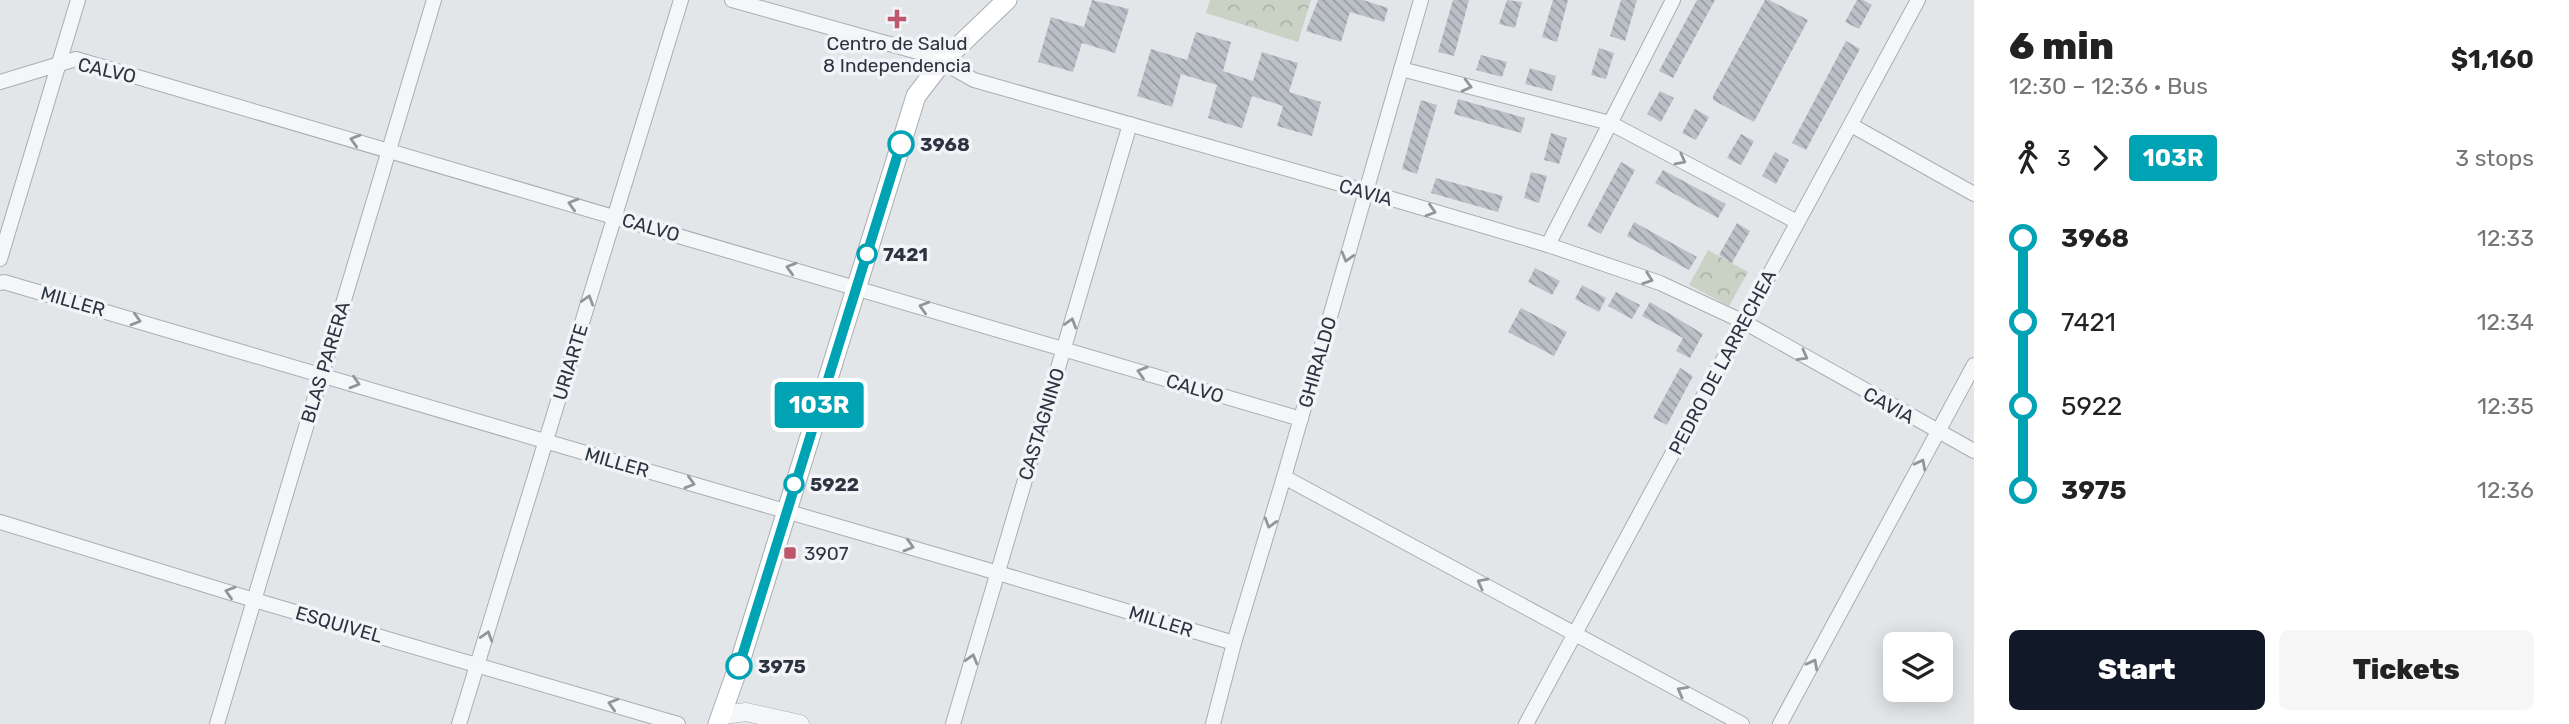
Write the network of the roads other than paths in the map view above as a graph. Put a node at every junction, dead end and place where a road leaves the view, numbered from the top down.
1 (78, 0) edge
2 (434, 0) edge
3 (681, 0) edge
4 (732, 0) edge
5 (790, 0) edge
6 (1007, 0) edge
7 (1421, 0) edge
8 (1673, 0) edge
9 (1918, 0) edge
10 (785, 15) junction
11 (942, 62) junction
12 (59, 64) junction
13 (1401, 69) junction
14 (0, 82) edge
15 (1610, 123) junction
16 (1130, 124) junction
17 (1851, 125) junction
18 (390, 150) junction
19 (1365, 191) junction
20 (1974, 194) edge
21 (613, 216) junction
22 (1797, 222) junction
23 (1548, 246) junction
24 (0, 259) edge
25 (0, 283) edge
26 (857, 288) junction
27 (1744, 322) junction
28 (1064, 348) junction
29 (1974, 365) edge
30 (322, 373) junction
31 (1301, 419) junction
32 (1938, 432) junction
33 (546, 441) junction
34 (1974, 452) edge
35 (1284, 477) junction
36 (786, 511) junction
37 (0, 522) edge
38 (998, 571) junction
39 (254, 600) junction
40 (1576, 633) junction
41 (1234, 643) junction
42 (478, 665) junction
43 (715, 721) edge
44 (217, 724) edge
45 (459, 724) edge
46 (678, 724) edge
47 (800, 724) edge
48 (953, 724) edge
49 (1213, 724) edge
50 (1526, 724) edge
51 (1742, 724) edge
52 (1780, 724) edge

1 - 12 street
2 - 18 street, BLAS PARERA
3 - 21 street, URIARTE
4 - 10 street, CAVIA
5 - 10 street
6 - 11 main road
7 - 13 street, GHIRALDO
8 - 15 street
9 - 17 street, PEDRO DE LARRECHEA
10 - 11 street, CAVIA
11 - 16 street, CAVIA
11 - 26 main road
12 - 14 street, CALVO
18 -> 12 street, CALVO
12 - 24 street
13 -> 15 street
13 - 19 street, GHIRALDO
15 -> 22 street
15 - 23 street
16 - 19 street, CAVIA
28 -> 16 street, CASTAGNINO
17 - 20 street
17 - 22 street, PEDRO DE LARRECHEA
21 -> 18 street, CALVO
18 - 30 street, BLAS PARERA
19 -> 23 street, CAVIA
19 -> 31 street, GHIRALDO
26 -> 21 street, CALVO
33 -> 21 street, URIARTE
22 - 27 street, PEDRO DE LARRECHEA
23 -> 27 street, CAVIA
25 -> 30 street, MILLER
28 -> 26 street, CALVO
26 - 36 main road
27 -> 32 street, CAVIA
27 - 40 street, PEDRO DE LARRECHEA
31 -> 28 street, CALVO
28 - 38 street, CASTAGNINO
29 - 32 street
30 -> 33 street, MILLER
30 - 39 street, BLAS PARERA
31 - 35 street, GHIRALDO
32 - 34 street, CAVIA
52 -> 32 street
33 -> 36 street, MILLER
42 -> 33 street, URIARTE
40 -> 35 street
35 -> 41 street, GHIRALDO
36 -> 38 street, MILLER
36 - 43 main road
39 -> 37 street, ESQUIVEL
38 - 41 street, MILLER
48 -> 38 street, CASTAGNINO
39 - 42 street, ESQUIVEL
39 - 44 street, BLAS PARERA
40 - 50 street, PEDRO DE LARRECHEA
51 -> 40 street
41 - 49 street, GHIRALDO
42 - 45 street, URIARTE
46 -> 42 street, ESQUIVEL
43 - 47 street

